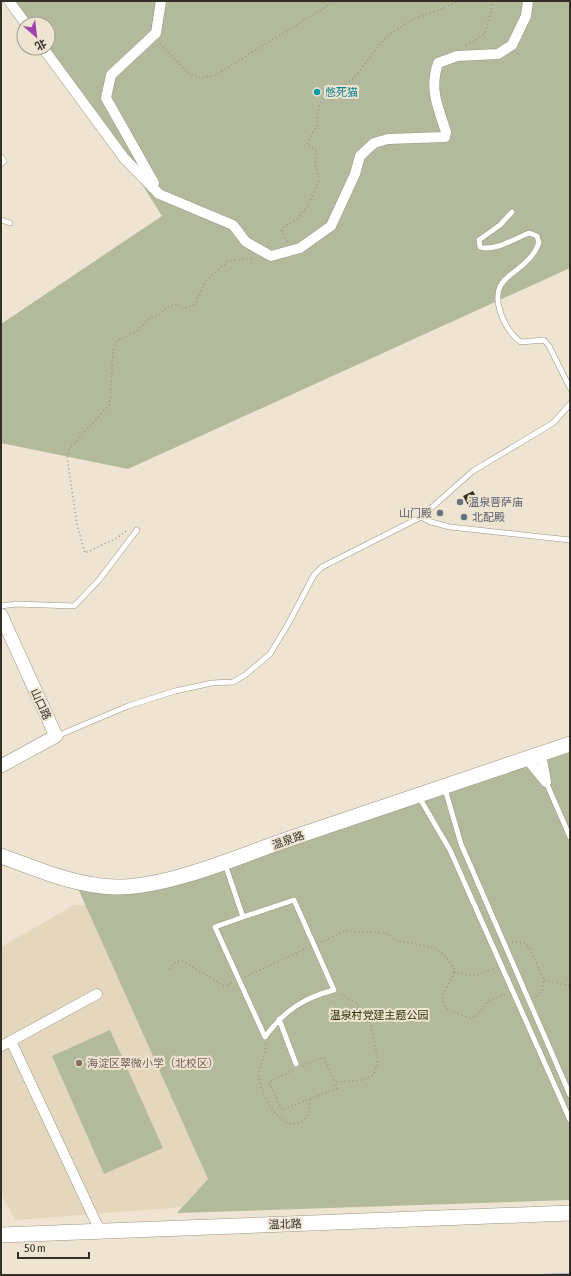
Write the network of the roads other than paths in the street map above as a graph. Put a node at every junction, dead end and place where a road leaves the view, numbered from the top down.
1 (9, 1) edge
2 (161, 1) edge
3 (528, 1) edge
4 (20, 16) edge
5 (49, 56) edge
6 (1, 157) edge
7 (1, 164) edge
8 (159, 194) junction
9 (512, 212) dead end
10 (1, 220) edge
11 (10, 223) dead end
12 (570, 388) edge
13 (570, 404) edge
14 (420, 517) junction
15 (137, 530) road end
16 (570, 540) edge
17 (1, 606) edge
18 (1, 615) edge
19 (56, 736) junction
20 (570, 744) edge
21 (541, 754) junction
22 (527, 759) junction
23 (1, 766) edge
24 (546, 782) junction
25 (444, 787) junction
26 (419, 796) junction
27 (570, 837) edge
28 (1, 856) edge
29 (224, 861) junction
30 (243, 917) junction
31 (504, 941) junction
32 (493, 945) junction
33 (97, 994) dead end
34 (530, 1003) junction
35 (520, 1007) junction
36 (279, 1019) junction
37 (10, 1041) junction
38 (1, 1046) edge
39 (296, 1064) dead end
40 (570, 1095) edge
41 (569, 1114) edge
42 (570, 1120) edge
43 (570, 1213) edge
44 (100, 1231) junction
45 (1, 1235) edge

1 - 4 street
2 - 8 street
3 - 8 street
5 - 8 street
6 - 7 lane
9 - 12 lane
10 - 11 lane
13 - 14 lane
14 - 16 lane
14 - 19 lane
15 - 17 lane
18 - 19 street, 山口路
19 - 23 street
20 - 21 main road, 温泉路
21 - 22 main road, 温泉路
21 - 24 street
22 - 24 street
22 - 25 main road, 温泉路
24 - 27 lane
25 - 26 main road, 温泉路
25 - 31 lane
26 - 29 main road, 温泉路
26 - 32 lane
28 - 29 main road, 温泉路
29 - 30 lane
30 - 36 lane
30 - 36 lane
31 - 32 lane
31 - 34 lane
32 - 35 lane
33 - 37 street
34 - 35 lane
34 - 40 lane
35 - 41 lane
36 - 39 lane
37 - 38 street
37 - 44 street
41 - 42 lane
43 - 44 main road, 温北路
44 - 45 main road, 温北路

